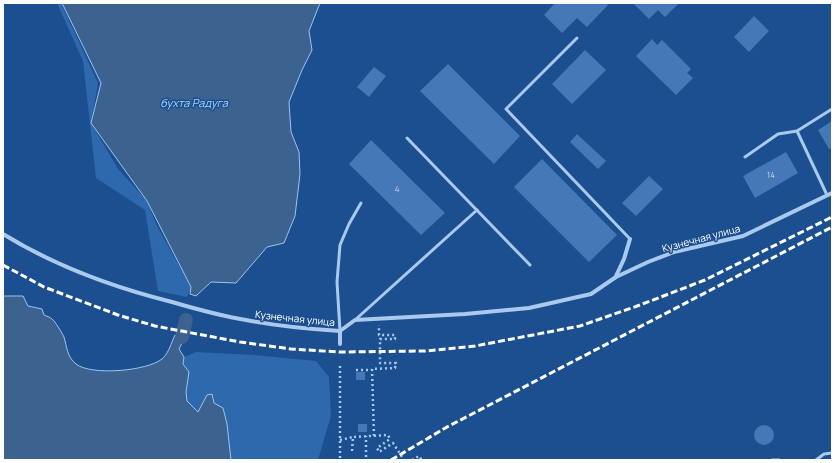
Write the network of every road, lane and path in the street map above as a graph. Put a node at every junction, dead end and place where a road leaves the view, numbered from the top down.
1 (577, 38) dead end
2 (832, 109) edge
3 (797, 131) junction
4 (407, 138) dead end
5 (745, 157) dead end
6 (832, 193) edge
7 (827, 195) junction
8 (361, 203) dead end
9 (477, 210) junction
10 (3, 234) edge
11 (630, 238) joint
12 (530, 265) dead end
13 (616, 277) junction
14 (379, 318) junction
15 (355, 320) junction
16 (340, 331) junction
17 (340, 344) dead end
18 (340, 366) dead end
19 (356, 370) dead end
20 (372, 370) junction
21 (366, 436) junction
22 (374, 436) junction
23 (352, 437) junction
24 (340, 440) junction
25 (352, 451) dead end
26 (832, 453) edge
27 (366, 457) dead end
28 (340, 460) edge
29 (404, 460) edge
30 (412, 460) edge
31 (420, 460) edge
32 (772, 460) edge
33 (779, 460) edge
34 (816, 460) edge

1 - 11 lane
2 - 3 lane
3 - 5 lane
3 - 7 lane
4 - 9 lane
6 - 7 street, Кузнечная улица
7 - 13 street, Кузнечная улица
8 - 16 lane
9 - 12 lane
9 - 15 lane
10 - 16 street, Кузнечная улица
11 - 13 street
13 - 14 street, Кузнечная улица
14 - 15 street, Кузнечная улица
14 - 20 path
15 - 16 street, Кузнечная улица
16 - 17 street
18 - 24 path
19 - 20 path
20 - 22 path
21 - 22 path
21 - 23 path
21 - 27 path
22 - 29 path
23 - 24 path
23 - 25 path
24 - 28 path
26 - 34 lane
30 - 31 path
32 - 33 lane

